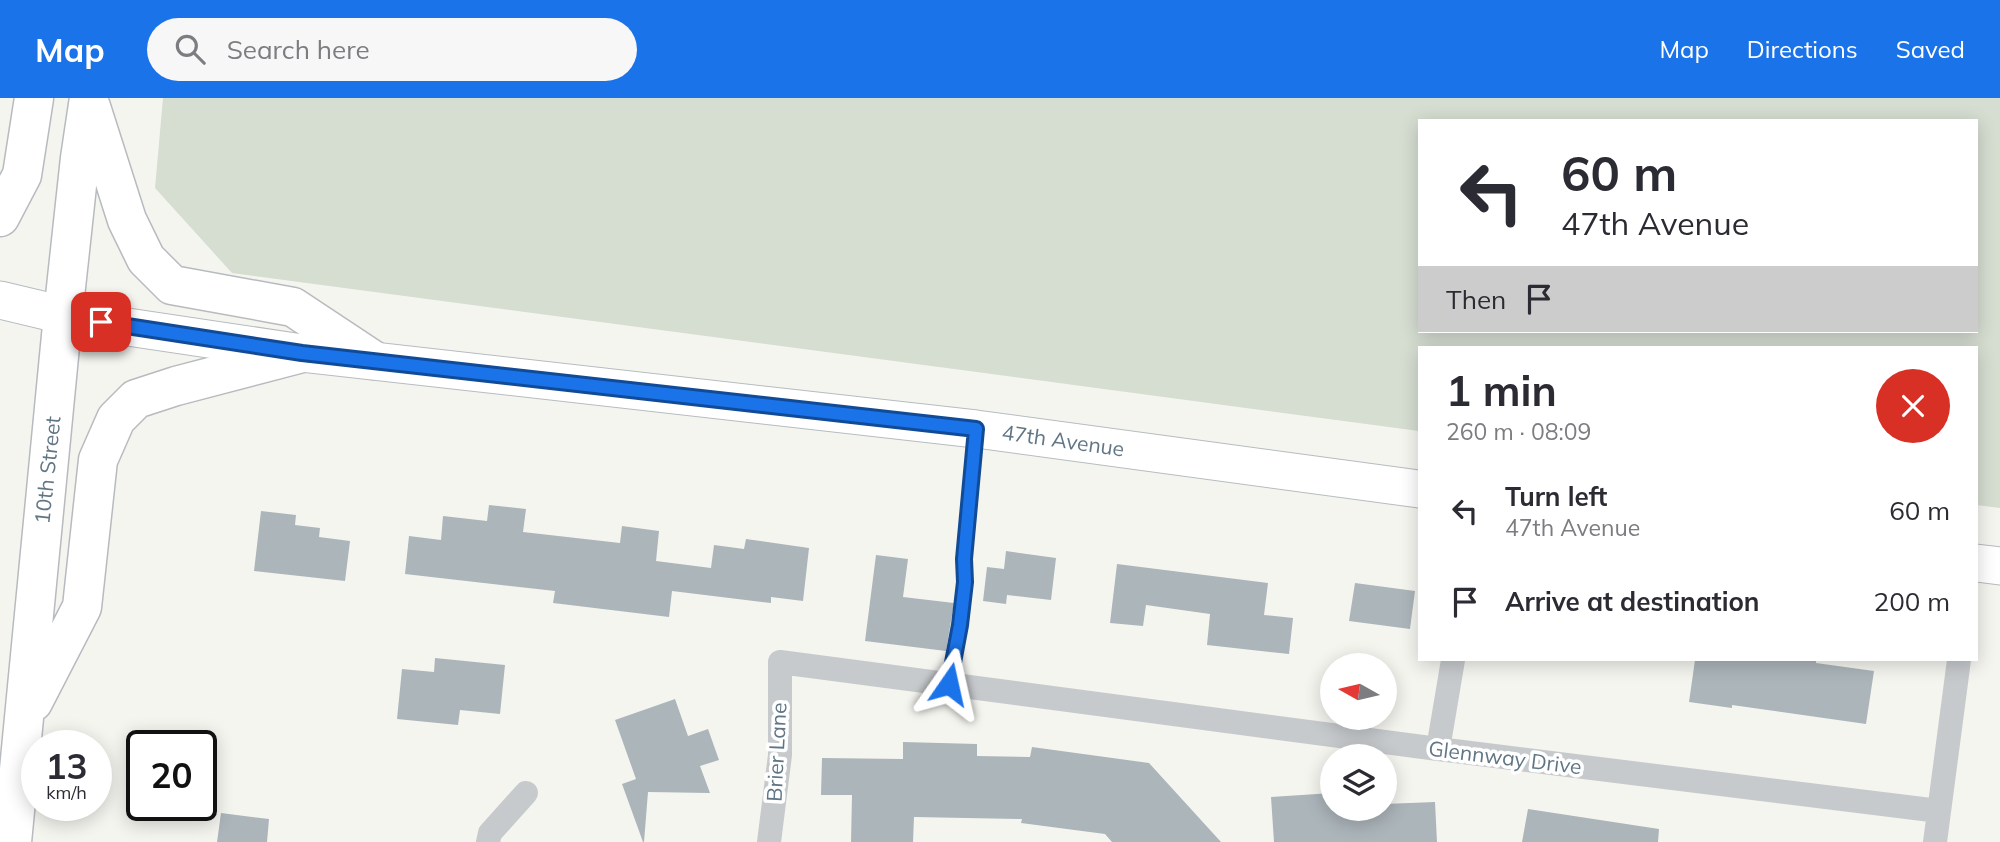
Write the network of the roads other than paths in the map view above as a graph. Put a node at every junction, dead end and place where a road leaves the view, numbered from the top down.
1 (34, 98) edge
2 (89, 99) edge
3 (0, 217) edge
4 (0, 300) edge
5 (63, 315) junction
6 (302, 353) junction
7 (373, 360) junction
8 (976, 429) junction
9 (1418, 489) edge
10 (1978, 563) edge
11 (2000, 566) edge
12 (1453, 661) edge
13 (1959, 661) edge
14 (780, 662) joint
15 (949, 684) junction
16 (24, 719) junction
17 (1438, 750) junction
18 (526, 793) dead end
19 (1939, 811) junction
20 (8, 830) edge
21 (488, 842) edge
22 (769, 842) edge
23 (1935, 842) edge

1 - 3 main road
2 - 5 main road, 10th Street
2 - 7 main road
4 - 5 main road, 47th Avenue
5 - 6 main road, 47th Avenue
5 - 16 main road, 10th Street
6 - 7 main road, 47th Avenue
6 - 16 main road
7 - 8 main road, 47th Avenue
8 - 9 main road, 47th Avenue
8 - 15 lane
10 - 11 main road
12 - 17 street
13 - 19 street
14 - 15 street, Glennway Drive
14 - 22 street, Brier Lane
15 - 17 street, Glennway Drive
16 - 20 main road, 10th Street
17 - 19 street, Glennway Drive
18 - 21 street
19 - 23 street

